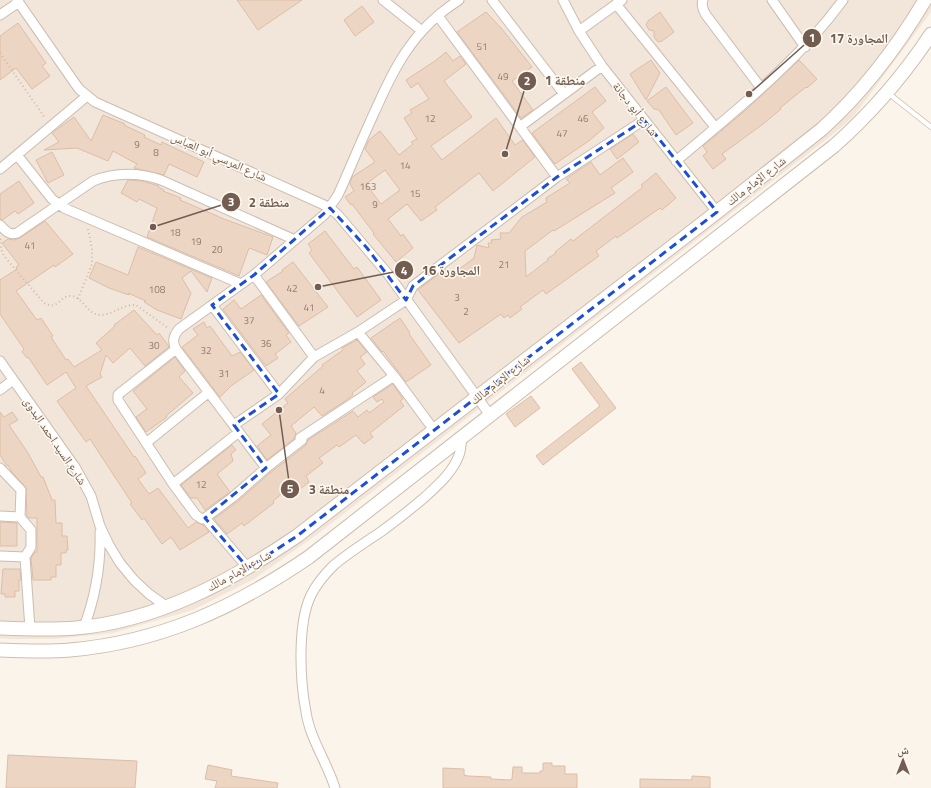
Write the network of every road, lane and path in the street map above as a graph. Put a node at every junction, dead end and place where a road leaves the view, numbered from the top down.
1 (383, 0) edge
2 (459, 0) edge
3 (492, 0) edge
4 (563, 0) edge
5 (704, 0) edge
6 (772, 0) edge
7 (843, 0) edge
8 (925, 0) edge
9 (18, 1) edge
10 (619, 2) edge
11 (0, 15) edge
12 (438, 16) junction
13 (422, 31) junction
14 (579, 31) junction
15 (931, 34) edge
16 (804, 47) junction
17 (0, 53) edge
18 (602, 66) junction
19 (761, 88) junction
20 (887, 92) junction
21 (564, 94) junction
22 (87, 96) junction
23 (644, 120) junction
24 (521, 126) junction
25 (50, 127) junction
26 (715, 127) junction
27 (931, 127) edge
28 (17, 155) junction
29 (676, 160) junction
30 (0, 169) edge
31 (557, 177) junction
32 (59, 205) junction
33 (330, 208) junction
34 (717, 212) junction
35 (85, 216) junction
36 (0, 225) edge
37 (8, 233) junction
38 (295, 240) junction
39 (254, 275) junction
40 (241, 284) junction
41 (78, 299) junction
42 (406, 300) junction
43 (212, 305) junction
44 (358, 332) junction
45 (175, 333) junction
46 (176, 350) junction
47 (314, 357) junction
48 (0, 361) edge
49 (394, 376) junction
50 (13, 380) junction
51 (0, 390) edge
52 (209, 392) junction
53 (278, 394) junction
54 (478, 397) junction
55 (490, 415) junction
56 (237, 429) junction
57 (434, 430) junction
58 (462, 438) junction
59 (146, 443) junction
60 (0, 468) edge
61 (266, 468) junction
62 (173, 484) junction
63 (0, 516) edge
64 (20, 517) junction
65 (205, 518) junction
66 (100, 526) junction
67 (0, 556) edge
68 (25, 557) junction
69 (248, 568) junction
70 (166, 606) junction
71 (84, 627) junction
72 (0, 628) edge
73 (30, 629) junction
74 (0, 650) edge
75 (335, 788) edge

1 - 13 street
2 - 12 street
3 - 21 street
4 - 14 street, شارع أبو دجانة
5 - 19 street
6 - 16 street
7 - 16 street
8 - 34 street, شارع الإمام مالك
9 - 11 street
9 - 22 street, شارع المرسي أبو العباس
10 - 14 street
10 - 26 street
12 - 13 street
12 - 24 street
13 - 33 street
14 - 18 street, شارع أبو دجانة
15 - 20 street, شارع الإمام مالك
16 - 19 street
17 - 25 path
18 - 21 street
18 - 23 street, شارع أبو دجانة
19 - 26 street
20 - 27 lane
20 - 55 street, شارع الإمام مالك
21 - 24 street
22 - 25 street
22 - 33 street, شارع المرسي أبو العباس
23 - 29 street, شارع أبو دجانة
23 - 31 street
24 - 31 street
25 - 28 street
26 - 29 street
28 - 30 street
28 - 32 street
29 - 34 street, شارع أبو دجانة
31 - 42 street
32 - 35 street
32 - 37 street
32 - 38 street
33 - 38 street
33 - 42 street, شارع المرسي أبو العباس
34 - 54 street, شارع الإمام مالك
35 - 40 street
35 - 41 path
36 - 37 street
37 - 41 path
38 - 39 street
39 - 40 street
39 - 47 street
40 - 43 street
41 - 45 path
42 - 44 street
42 - 54 street, شارع المرسي أبو العباس
43 - 45 street
43 - 53 street
44 - 47 street
44 - 49 street
45 - 46 street
46 - 52 street
46 - 59 street
47 - 53 street
48 - 50 street, شارع السيد احمد البدوى
49 - 57 street
49 - 61 street
50 - 51 street
50 - 66 street, شارع السيد احمد البدوى
52 - 56 street
52 - 59 street
53 - 56 street
54 - 55 street, شارع المرسي أبو العباس
54 - 57 street, شارع الإمام مالك
55 - 58 street, شارع الإمام مالك
56 - 61 street
56 - 62 street
57 - 69 street, شارع الإمام مالك
58 - 74 street, شارع الإمام مالك
58 - 75 street
59 - 62 street
60 - 64 street
61 - 65 street
62 - 65 street
63 - 64 street
64 - 68 street
65 - 69 street
66 - 70 street, شارع السيد احمد البدوى
66 - 71 street, شارع السيد احمد البدوى
67 - 68 street
68 - 73 street
69 - 70 street, شارع الإمام مالك
70 - 71 street, شارع الإمام مالك
71 - 73 street, شارع الإمام مالك
72 - 73 street, شارع الإمام مالك

